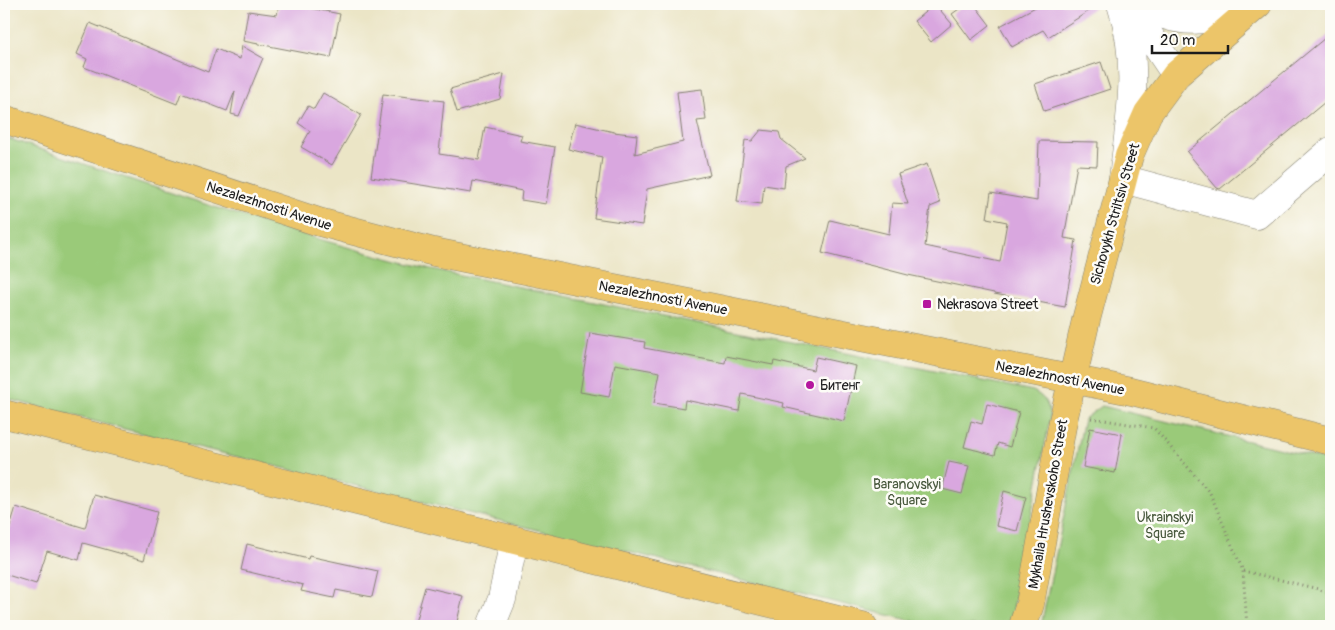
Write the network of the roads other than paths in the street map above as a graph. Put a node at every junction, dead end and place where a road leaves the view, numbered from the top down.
1 (1121, 4) edge
2 (1128, 4) edge
3 (1142, 4) edge
4 (1248, 4) edge
5 (1258, 4) edge
6 (1176, 76) junction
7 (4, 119) edge
8 (1331, 151) edge
9 (1122, 179) junction
10 (1072, 380) junction
11 (4, 414) edge
12 (1331, 441) edge
13 (514, 540) junction
14 (491, 626) edge
15 (863, 626) edge
16 (1023, 626) edge

1 - 9 street
2 - 6 street
3 - 4 street
5 - 6 main road, Sichovykh Striltsiv Street
6 - 9 main road, Sichovykh Striltsiv Street
7 - 10 main road, Nezalezhnosti Avenue
8 - 9 street
9 - 10 main road, Sichovykh Striltsiv Street
10 - 12 main road, Nezalezhnosti Avenue
10 - 16 main road, Mykhaila Hrushevskoho Street
11 - 13 main road
13 - 14 street
13 - 15 main road

